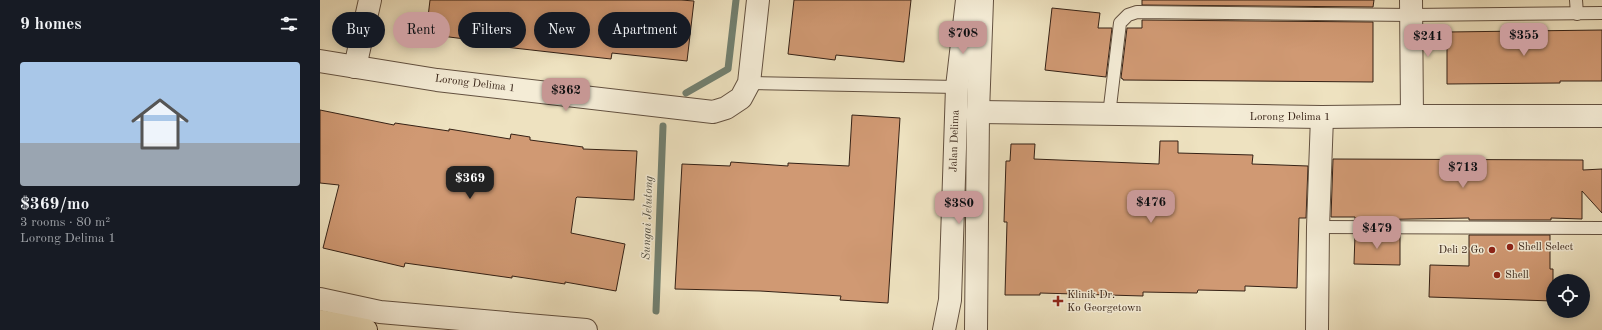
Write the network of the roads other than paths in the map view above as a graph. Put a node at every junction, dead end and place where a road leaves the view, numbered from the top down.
1 (370, 0) edge
2 (758, 0) edge
3 (967, 0) edge
4 (982, 0) edge
5 (1576, 0) edge
6 (1411, 8) edge
7 (1577, 14) junction
8 (1602, 14) edge
9 (320, 60) edge
10 (355, 67) junction
11 (749, 83) junction
12 (957, 87) junction
13 (978, 112) junction
14 (1109, 115) junction
15 (1412, 116) junction
16 (1602, 116) edge
17 (1322, 117) junction
18 (1318, 227) junction
19 (1602, 228) edge
20 (320, 299) edge
21 (320, 321) edge
22 (978, 329) edge
23 (366, 330) edge
24 (586, 330) edge
25 (944, 330) edge
26 (1317, 330) edge

1 - 10 street
2 - 11 street
3 - 12 street, Jalan Delima
4 - 13 street, Jalan Delima
5 - 7 lane
6 - 7 lane
6 - 14 lane
6 - 15 street
7 - 8 lane
9 - 10 street, Lorong Delima 1
10 - 11 street, Lorong Delima 1
11 - 12 lane
12 - 25 street, Jalan Delima
13 - 14 street, Lorong Delima 1
13 - 22 street, Jalan Delima
14 - 17 street, Lorong Delima 1
15 - 16 street, Lorong Delima 1
15 - 17 street, Lorong Delima 1
17 - 18 street
18 - 19 lane
18 - 26 street
20 - 24 street
21 - 23 highway

